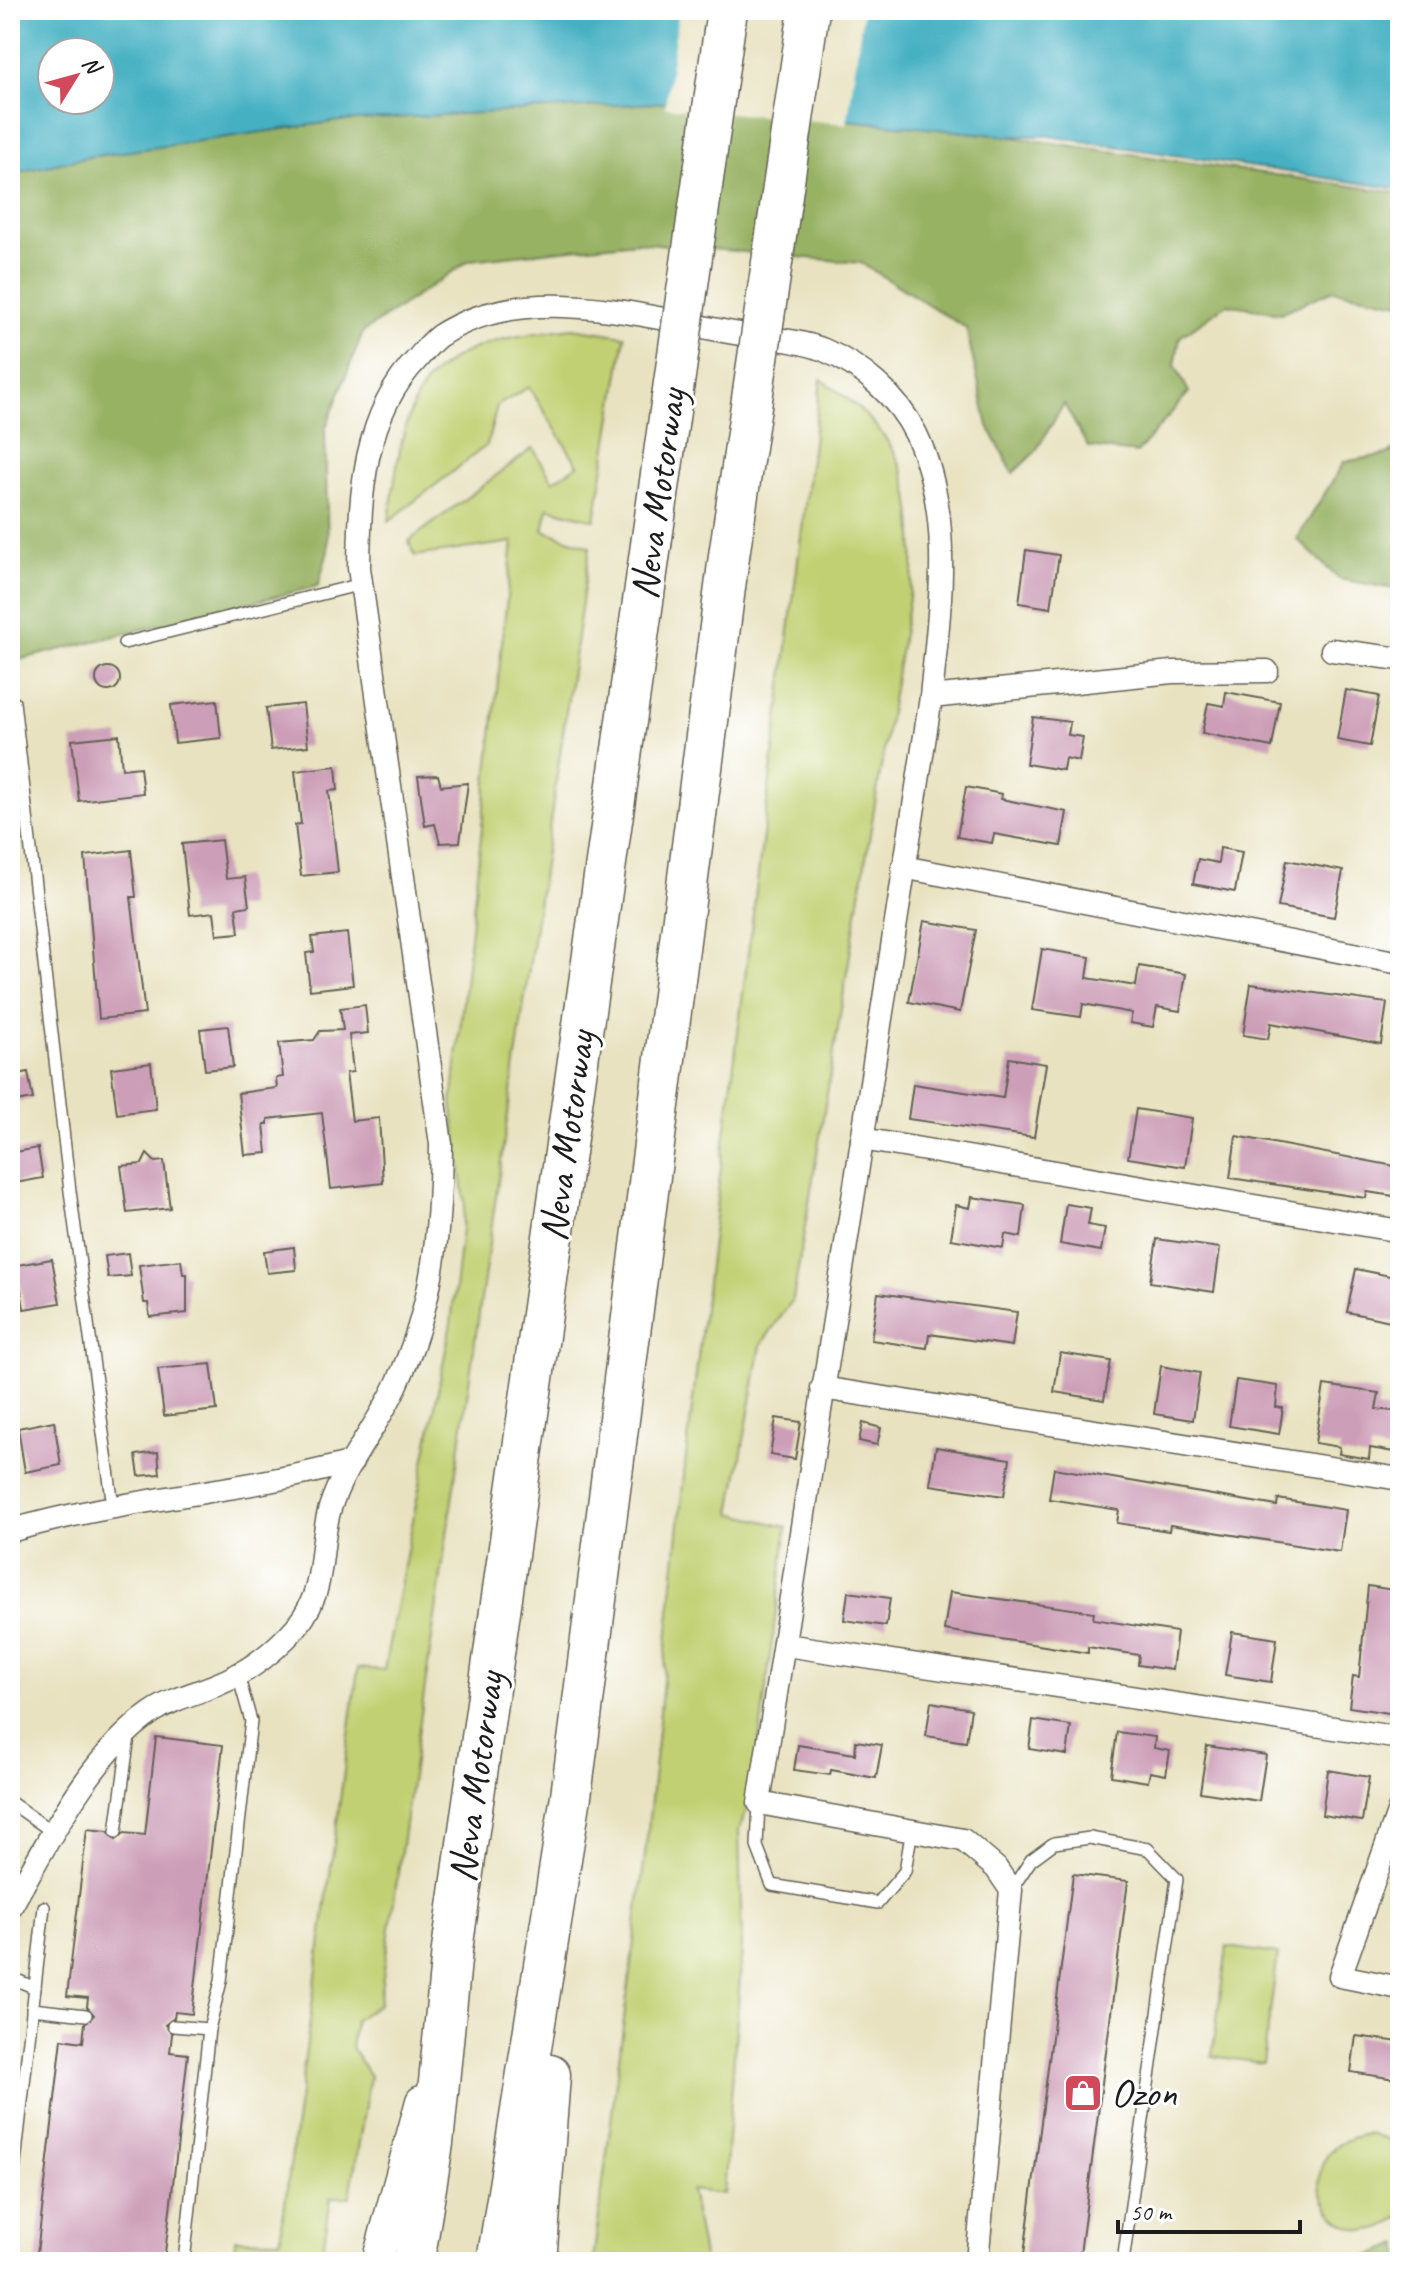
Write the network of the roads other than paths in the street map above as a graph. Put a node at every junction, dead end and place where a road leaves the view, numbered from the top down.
1 (727, 10) edge
2 (809, 10) edge
3 (362, 584) junction
4 (124, 643) dead end
5 (1332, 650) dead end
6 (1400, 659) edge
7 (1267, 671) dead end
8 (931, 697) junction
9 (14, 702) dead end
10 (903, 867) junction
11 (1400, 963) edge
12 (862, 1139) junction
13 (1400, 1231) edge
14 (822, 1388) junction
15 (352, 1462) junction
16 (1400, 1479) edge
17 (113, 1506) junction
18 (10, 1531) edge
19 (786, 1645) junction
20 (238, 1675) junction
21 (129, 1732) junction
22 (1400, 1738) edge
23 (571, 1796) junction
24 (10, 1802) edge
25 (759, 1803) junction
26 (1400, 1807) edge
27 (912, 1829) junction
28 (116, 1832) dead end
29 (54, 1833) junction
30 (1011, 1890) junction
31 (44, 1907) dead end
32 (10, 1908) edge
33 (452, 1950) junction
34 (10, 1977) edge
35 (35, 1988) junction
36 (1400, 1988) edge
37 (32, 2009) junction
38 (86, 2015) dead end
39 (173, 2026) dead end
40 (209, 2029) junction
41 (10, 2207) edge
42 (184, 2262) edge
43 (377, 2262) edge
44 (414, 2262) edge
45 (497, 2262) edge
46 (536, 2262) edge
47 (977, 2262) edge
48 (1123, 2262) edge

1 - 33 highway, Neva Motorway, bridge
2 - 23 highway, Neva Motorway, bridge
3 - 4 lane
3 - 8 street
3 - 15 street
5 - 6 street
7 - 8 street
8 - 10 street
9 - 17 lane
10 - 11 street
10 - 12 street
12 - 13 street
12 - 14 street
14 - 16 street
14 - 19 street
15 - 17 street
15 - 20 street
17 - 18 street
19 - 22 street
19 - 25 street
20 - 21 street
20 - 40 lane
21 - 28 lane
21 - 29 street
23 - 45 highway, Neva Motorway
23 - 46 highway
24 - 29 lane
25 - 27 street
25 - 27 lane
26 - 36 street
27 - 30 street
29 - 32 street
30 - 47 street
30 - 48 lane
31 - 35 lane
33 - 43 street
33 - 44 highway, Neva Motorway
34 - 35 lane
35 - 37 lane
37 - 38 lane
37 - 41 lane
39 - 40 lane
40 - 42 lane

